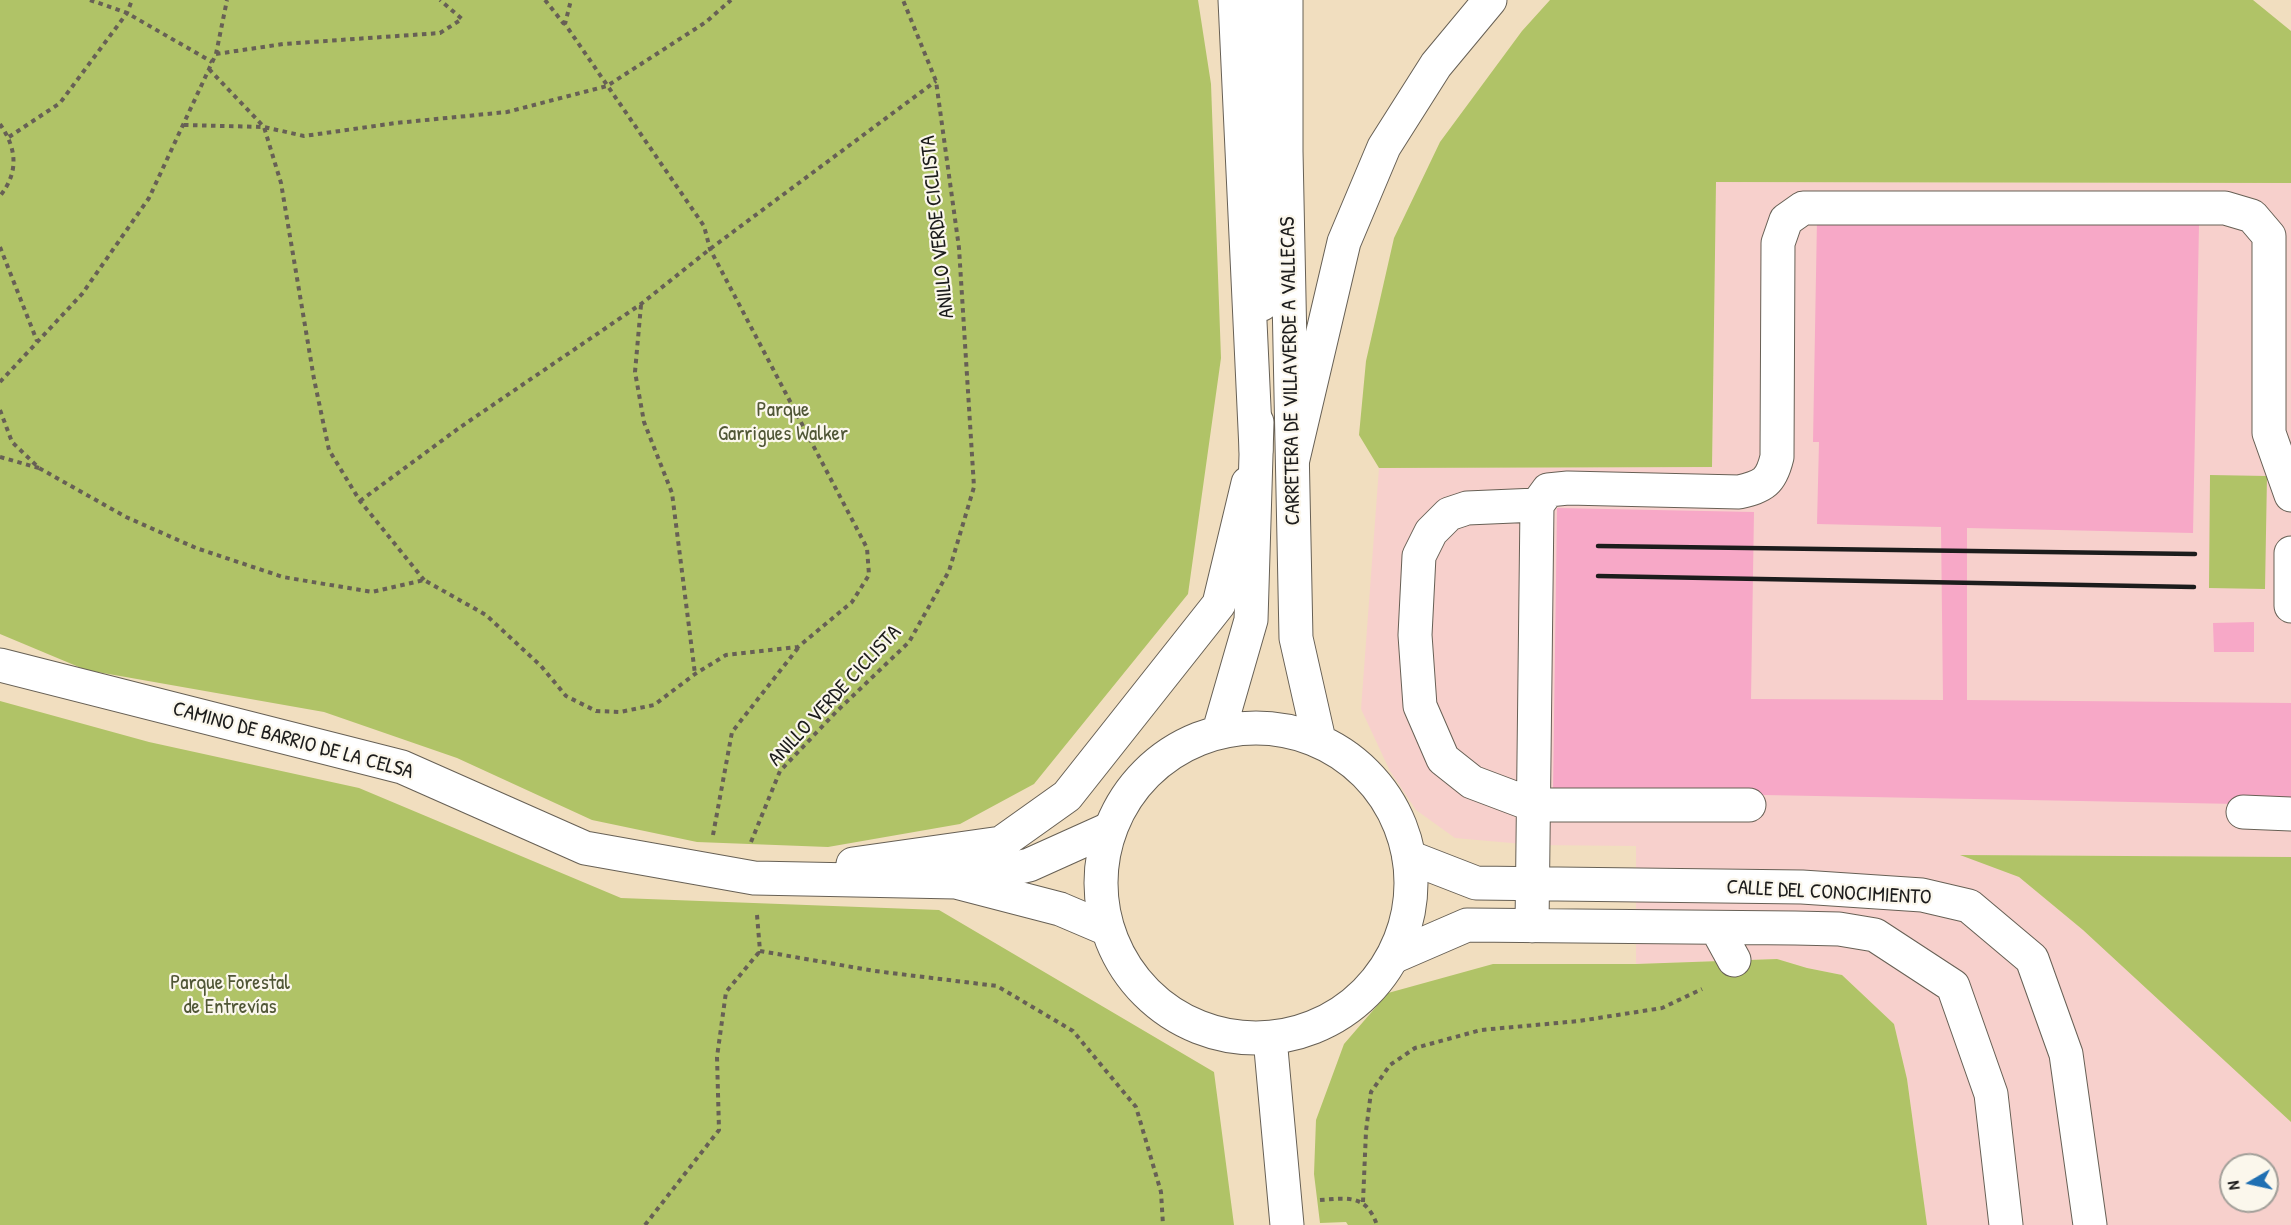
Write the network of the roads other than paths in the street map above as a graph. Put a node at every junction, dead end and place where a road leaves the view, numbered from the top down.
1 (1235, 0) edge
2 (1262, 0) edge
3 (1286, 0) edge
4 (1490, 0) edge
5 (1256, 450) junction
6 (1293, 459) junction
7 (2291, 495) edge
8 (1536, 505) junction
9 (2291, 552) edge
10 (2291, 606) edge
11 (0, 665) edge
12 (1219, 730) junction
13 (1319, 740) junction
14 (1533, 805) junction
15 (1749, 805) dead end
16 (2243, 812) dead end
17 (2291, 814) edge
18 (1109, 829) junction
19 (1409, 857) junction
20 (753, 878) junction
21 (956, 882) junction
22 (1532, 884) junction
23 (1532, 926) junction
24 (1107, 928) junction
25 (1717, 929) junction
26 (1393, 957) junction
27 (1734, 960) dead end
28 (1270, 1038) junction
29 (1286, 1213) edge
30 (2006, 1225) edge
31 (2090, 1225) edge

1 - 5 main road
2 - 5 main road, CARRETERA DE VILLAVERDE A VALLECAS
3 - 6 main road, CARRETERA DE VILLAVERDE A VALLECAS
4 - 6 main road
5 - 12 main road, CARRETERA DE VILLAVERDE A VALLECAS
5 - 20 main road, CAMINO DE BARRIO DE LA CELSA
6 - 13 main road, CARRETERA DE VILLAVERDE A VALLECAS
7 - 8 main road
8 - 14 main road
8 - 14 main road
9 - 10 main road
11 - 20 main road, CAMINO DE BARRIO DE LA CELSA
12 - 13 main road
12 - 18 main road
13 - 19 main road
14 - 15 main road
14 - 22 main road
16 - 17 main road
18 - 21 main road, CAMINO DE BARRIO DE LA CELSA
18 - 24 main road
19 - 22 main road, CALLE DEL CONOCIMIENTO
19 - 26 main road
20 - 21 main road, CAMINO DE BARRIO DE LA CELSA
21 - 24 main road, CAMINO DE BARRIO DE LA CELSA
22 - 23 main road
22 - 31 main road, CALLE DEL CONOCIMIENTO
23 - 25 main road, CALLE DEL CONOCIMIENTO
23 - 26 main road, CALLE DEL CONOCIMIENTO
24 - 28 main road
25 - 27 main road
25 - 30 main road, CALLE DEL CONOCIMIENTO
26 - 28 main road
28 - 29 main road

